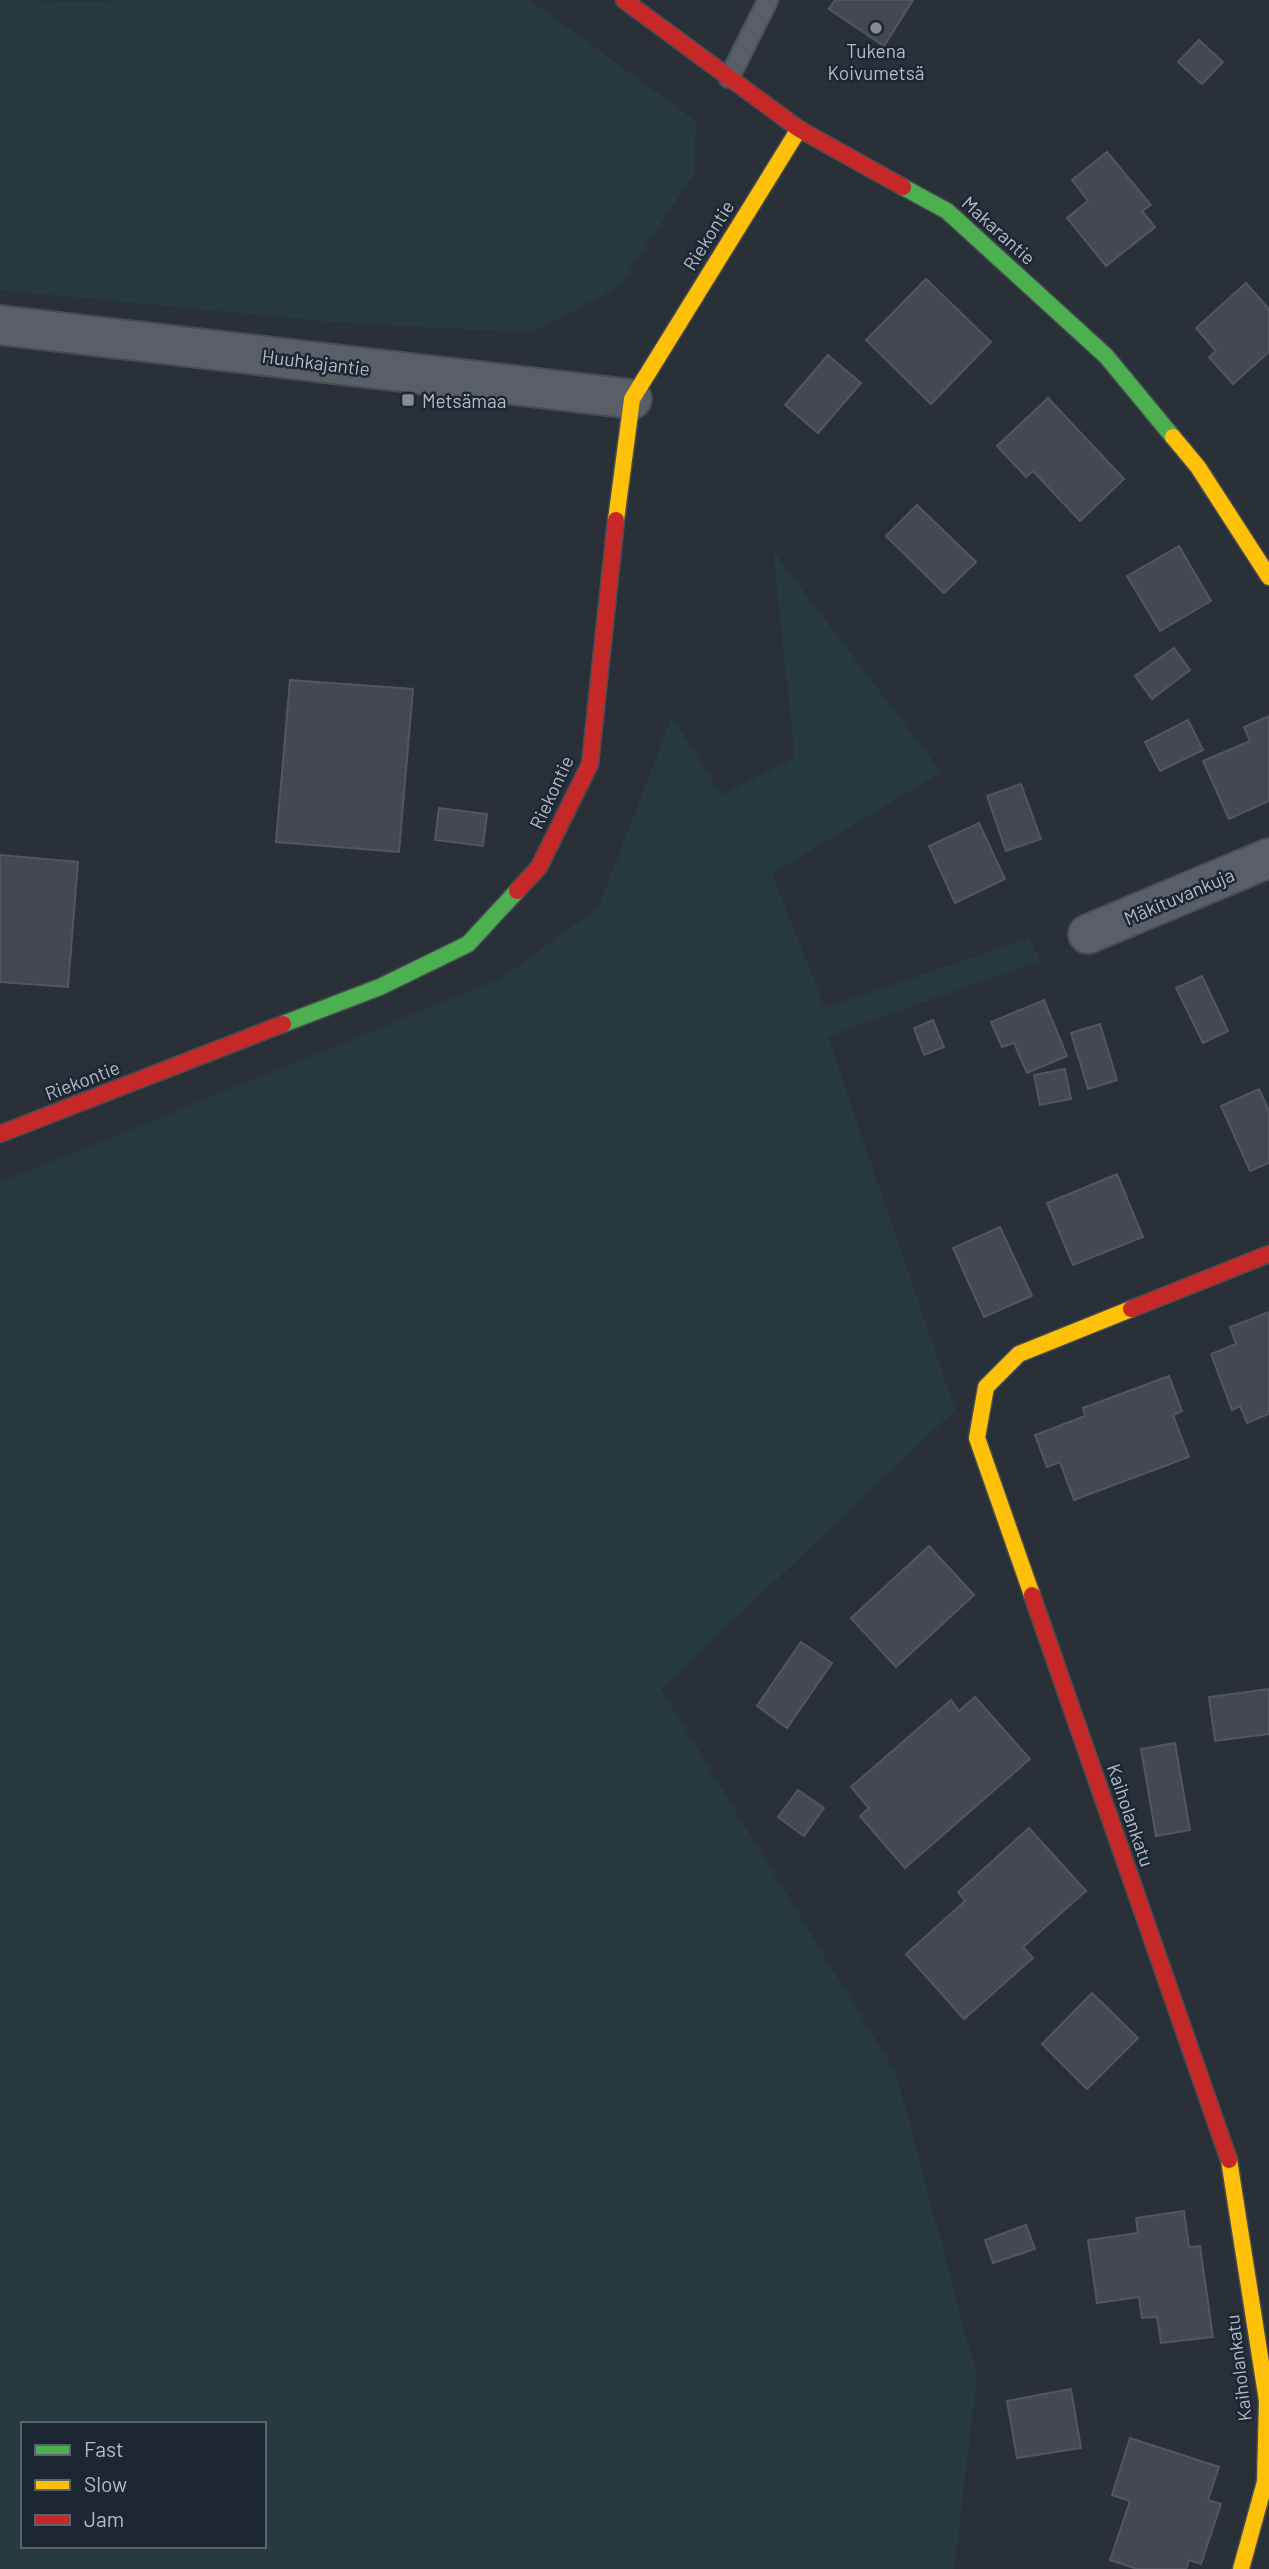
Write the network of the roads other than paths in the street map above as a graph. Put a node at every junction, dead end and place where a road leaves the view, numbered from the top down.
1 (624, 0) edge
2 (768, 0) edge
3 (729, 78) junction
4 (799, 129) junction
5 (0, 325) edge
6 (632, 399) junction
7 (1269, 577) edge
8 (1269, 858) edge
9 (1088, 934) dead end
10 (0, 1134) edge
11 (1269, 1254) edge
12 (1241, 2569) edge

1 - 3 street, Makarantie
2 - 3 lane
3 - 4 street, Makarantie
4 - 6 street, Riekontie
4 - 7 street, Makarantie
5 - 6 street, Huuhkajantie
6 - 10 street, Riekontie
8 - 9 street, Mäkituvankuja
11 - 12 street, Kaiholankatu

